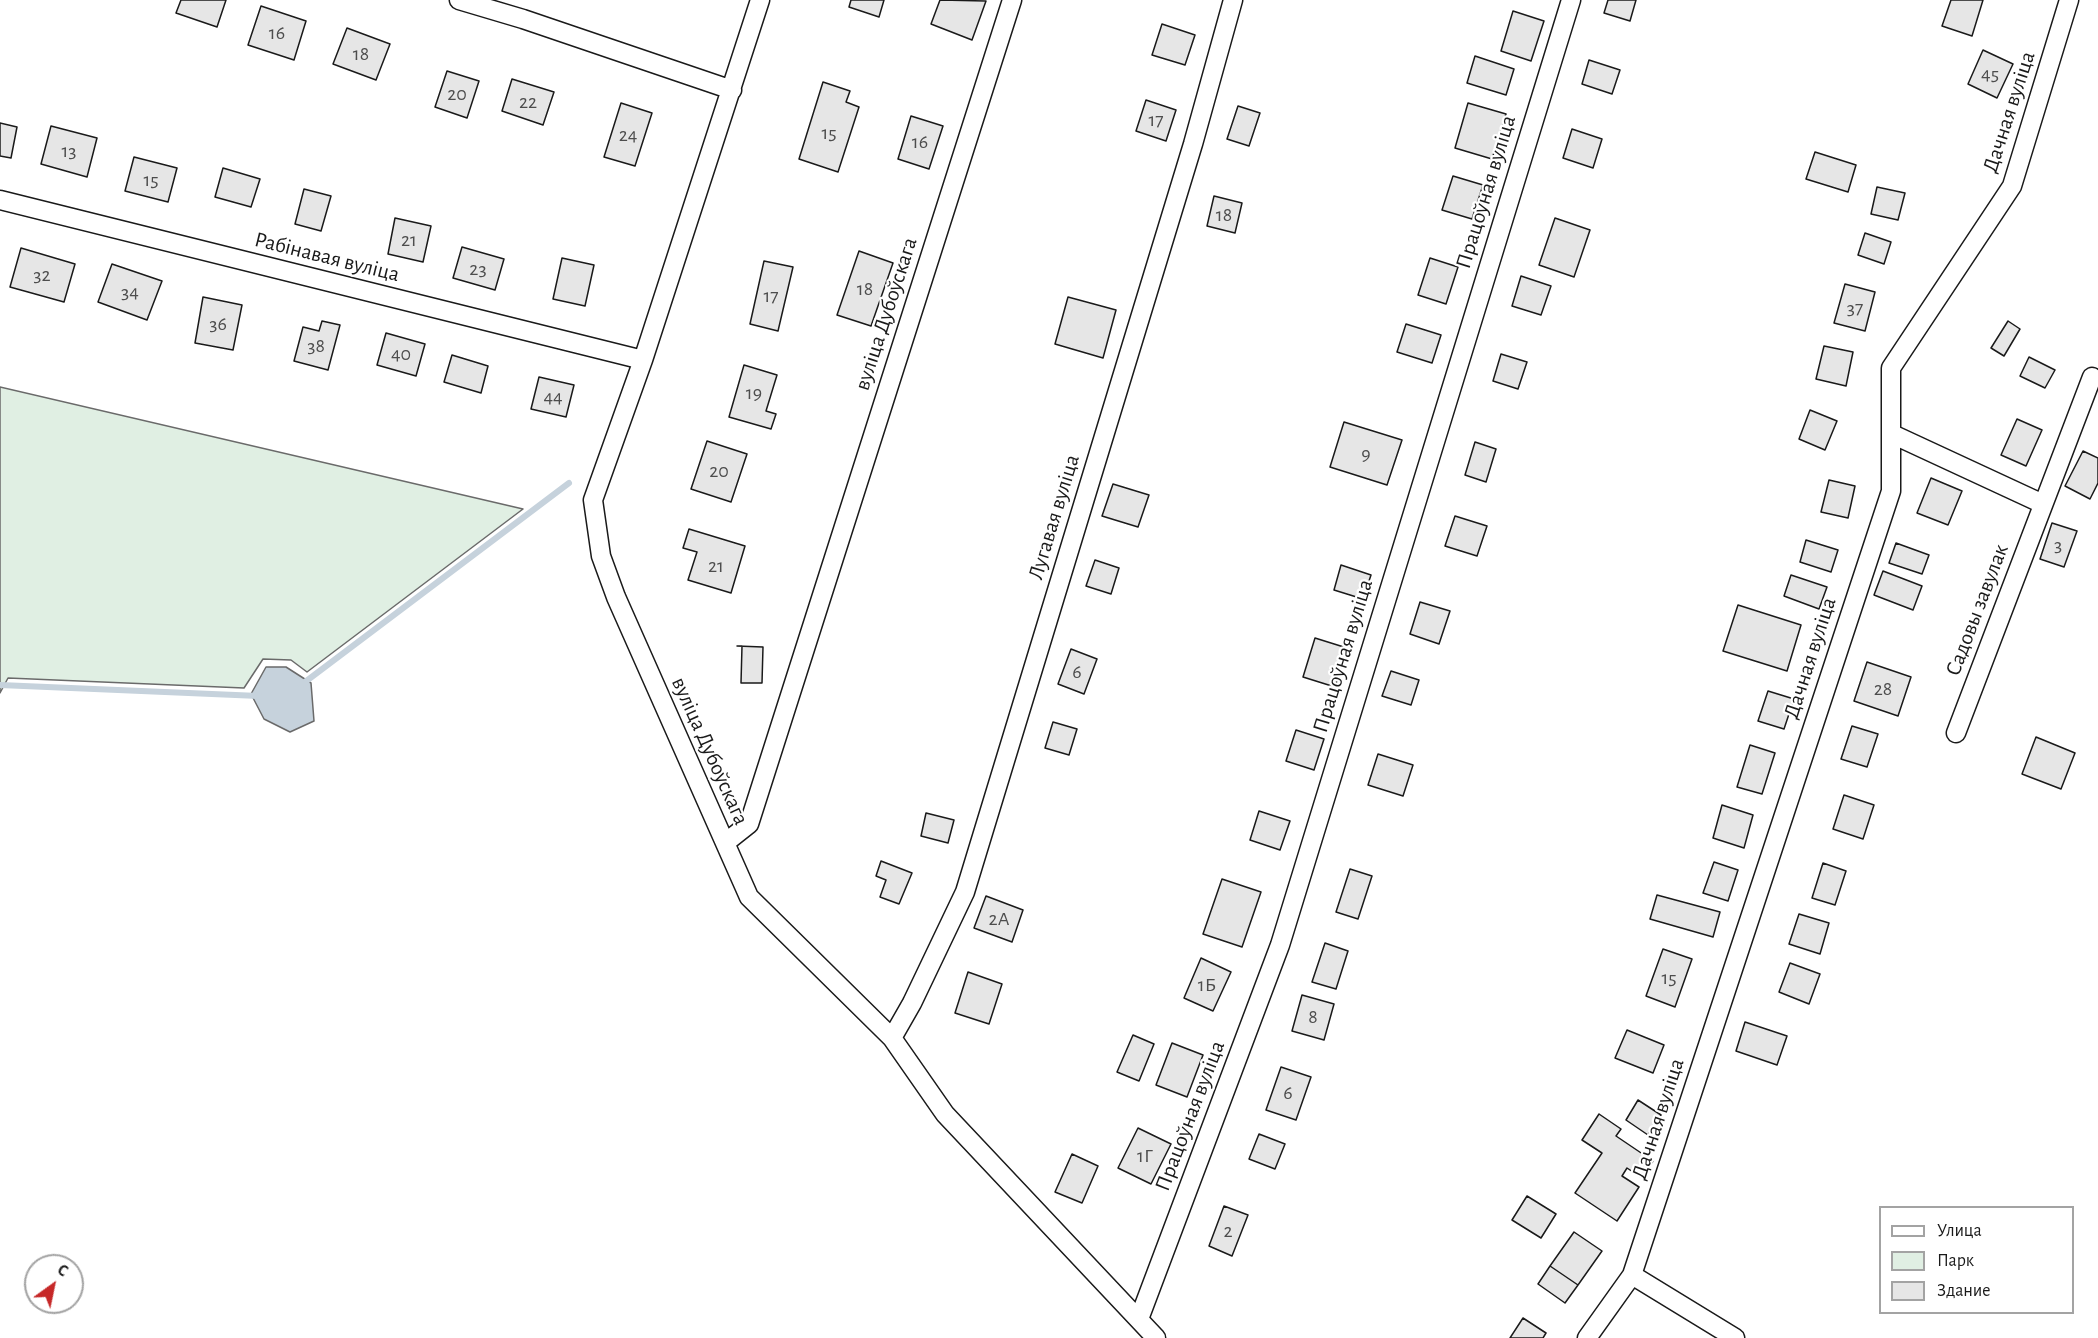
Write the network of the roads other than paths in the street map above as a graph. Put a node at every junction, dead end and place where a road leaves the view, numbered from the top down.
1 (459, 0) edge
2 (760, 0) edge
3 (1012, 0) edge
4 (1233, 0) edge
5 (1570, 0) edge
6 (2069, 0) edge
7 (732, 90) junction
8 (0, 200) edge
9 (643, 360) junction
10 (2092, 377) dead end
11 (1892, 434) junction
12 (2043, 504) junction
13 (1956, 733) dead end
14 (725, 843) junction
15 (892, 1038) junction
16 (1632, 1275) junction
17 (1139, 1319) junction
18 (1156, 1338) edge
19 (1587, 1338) edge
20 (1735, 1338) edge

1 - 7 street
2 - 7 street, вуліца Дубоўскага
3 - 14 street, вуліца Дубоўскага
4 - 15 street, Лугавая вуліца
5 - 17 street, Працоўная вуліца
6 - 11 street, Дачная вуліца
7 - 9 street, вуліца Дубоўскага
8 - 9 street, Рабінавая вуліца
9 - 14 street, вуліца Дубоўскага
10 - 12 street, Садовы завулак
11 - 12 street
11 - 16 street, Дачная вуліца
12 - 13 street, Садовы завулак
14 - 15 street
15 - 17 street
16 - 19 street, Дачная вуліца
16 - 20 street
17 - 18 street

